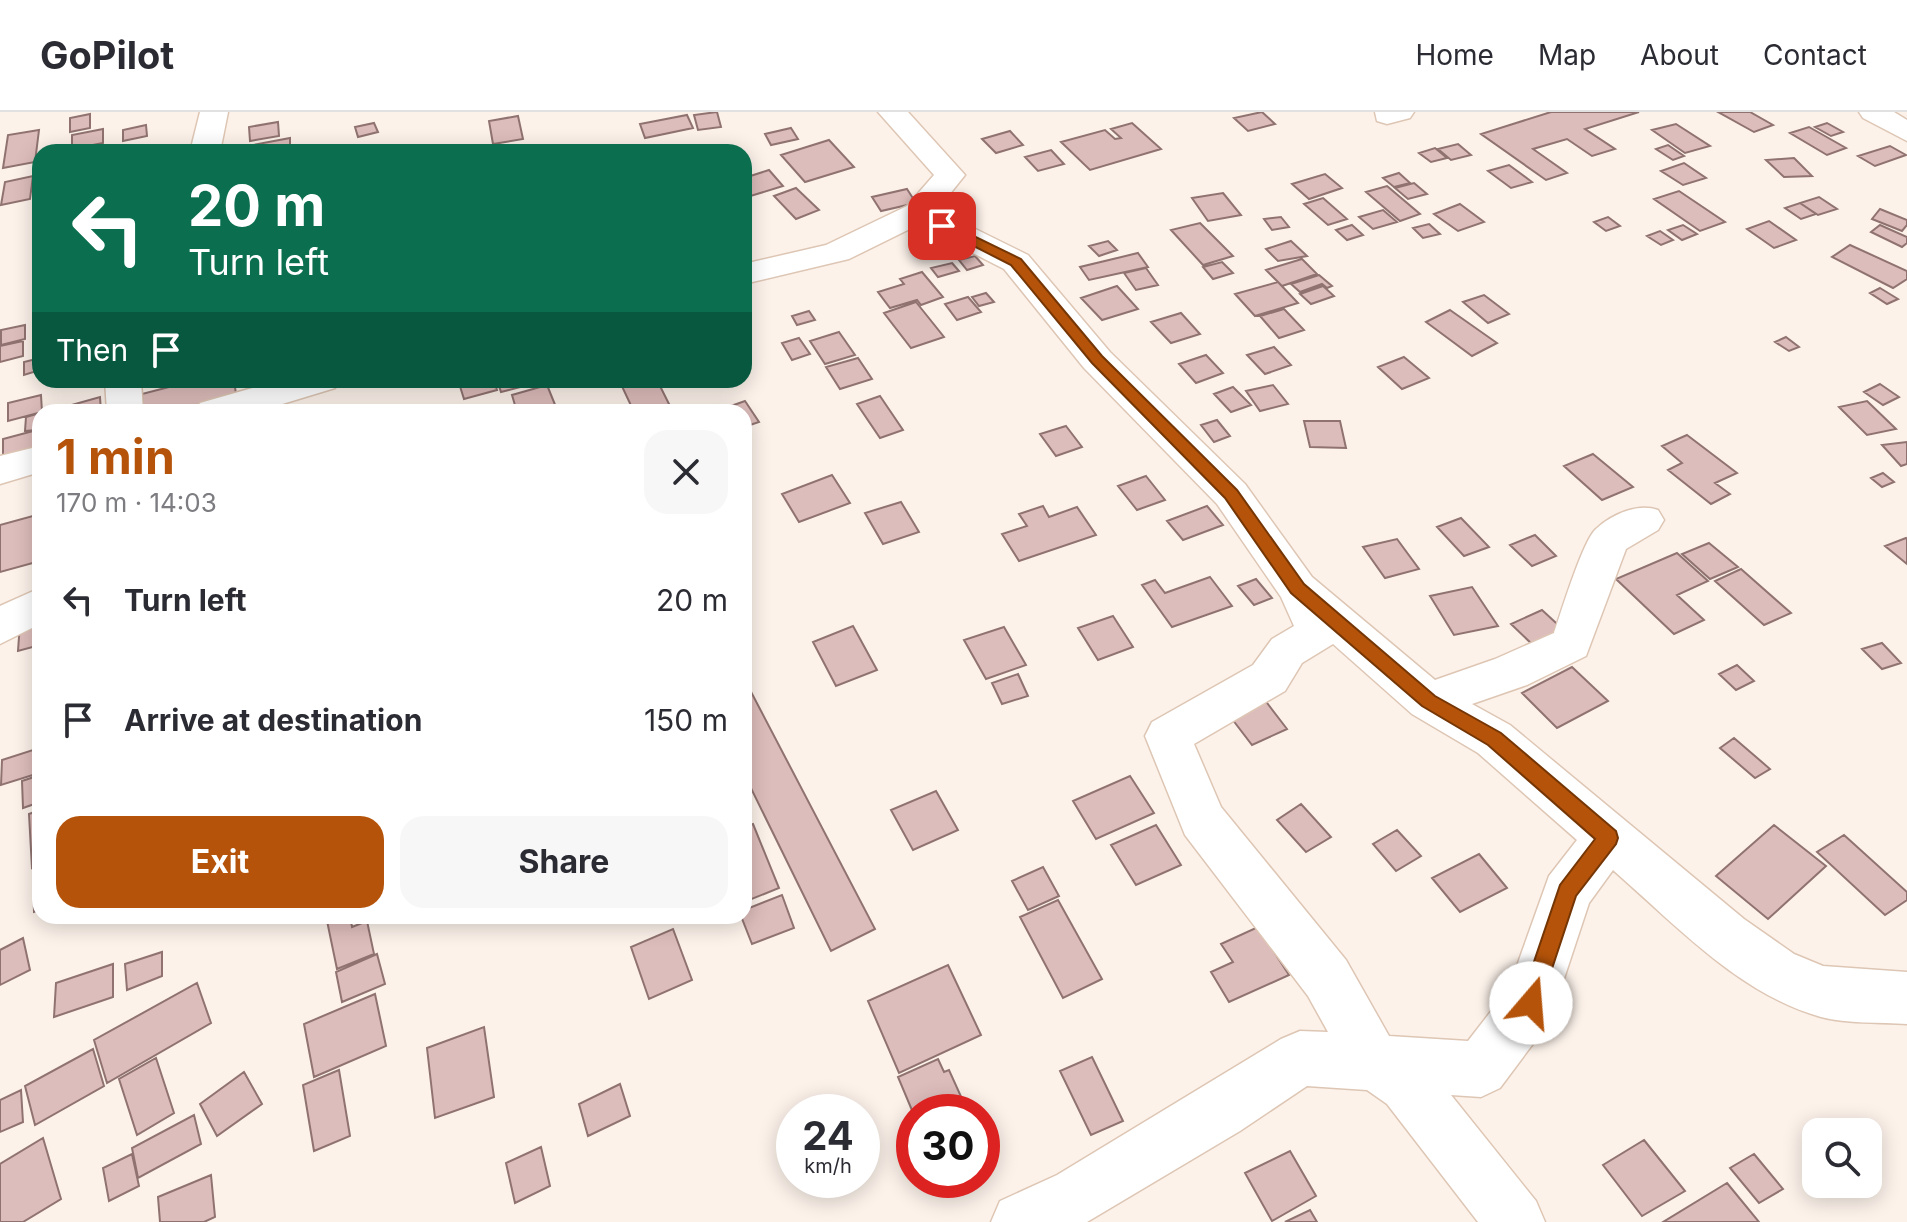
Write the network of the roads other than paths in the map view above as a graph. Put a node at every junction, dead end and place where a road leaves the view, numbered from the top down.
1 (214, 112) edge
2 (892, 112) edge
3 (1873, 112) edge
4 (1907, 132) edge
5 (207, 144) edge
6 (918, 213) junction
7 (752, 272) edge
8 (295, 388) edge
9 (240, 404) edge
10 (1644, 520) dead end
11 (1297, 588) junction
12 (32, 609) edge
13 (0, 627) edge
14 (1428, 701) junction
15 (1608, 838) junction
16 (1907, 998) edge
17 (1373, 1061) junction
18 (1021, 1222) edge
19 (1515, 1222) edge

1 - 5 street
2 - 6 street
3 - 4 street
6 - 7 street
6 - 11 street
8 - 9 street
10 - 14 street
11 - 14 street
11 - 17 street
12 - 13 street
14 - 15 street
15 - 16 street
15 - 17 street
17 - 18 street
17 - 19 street

